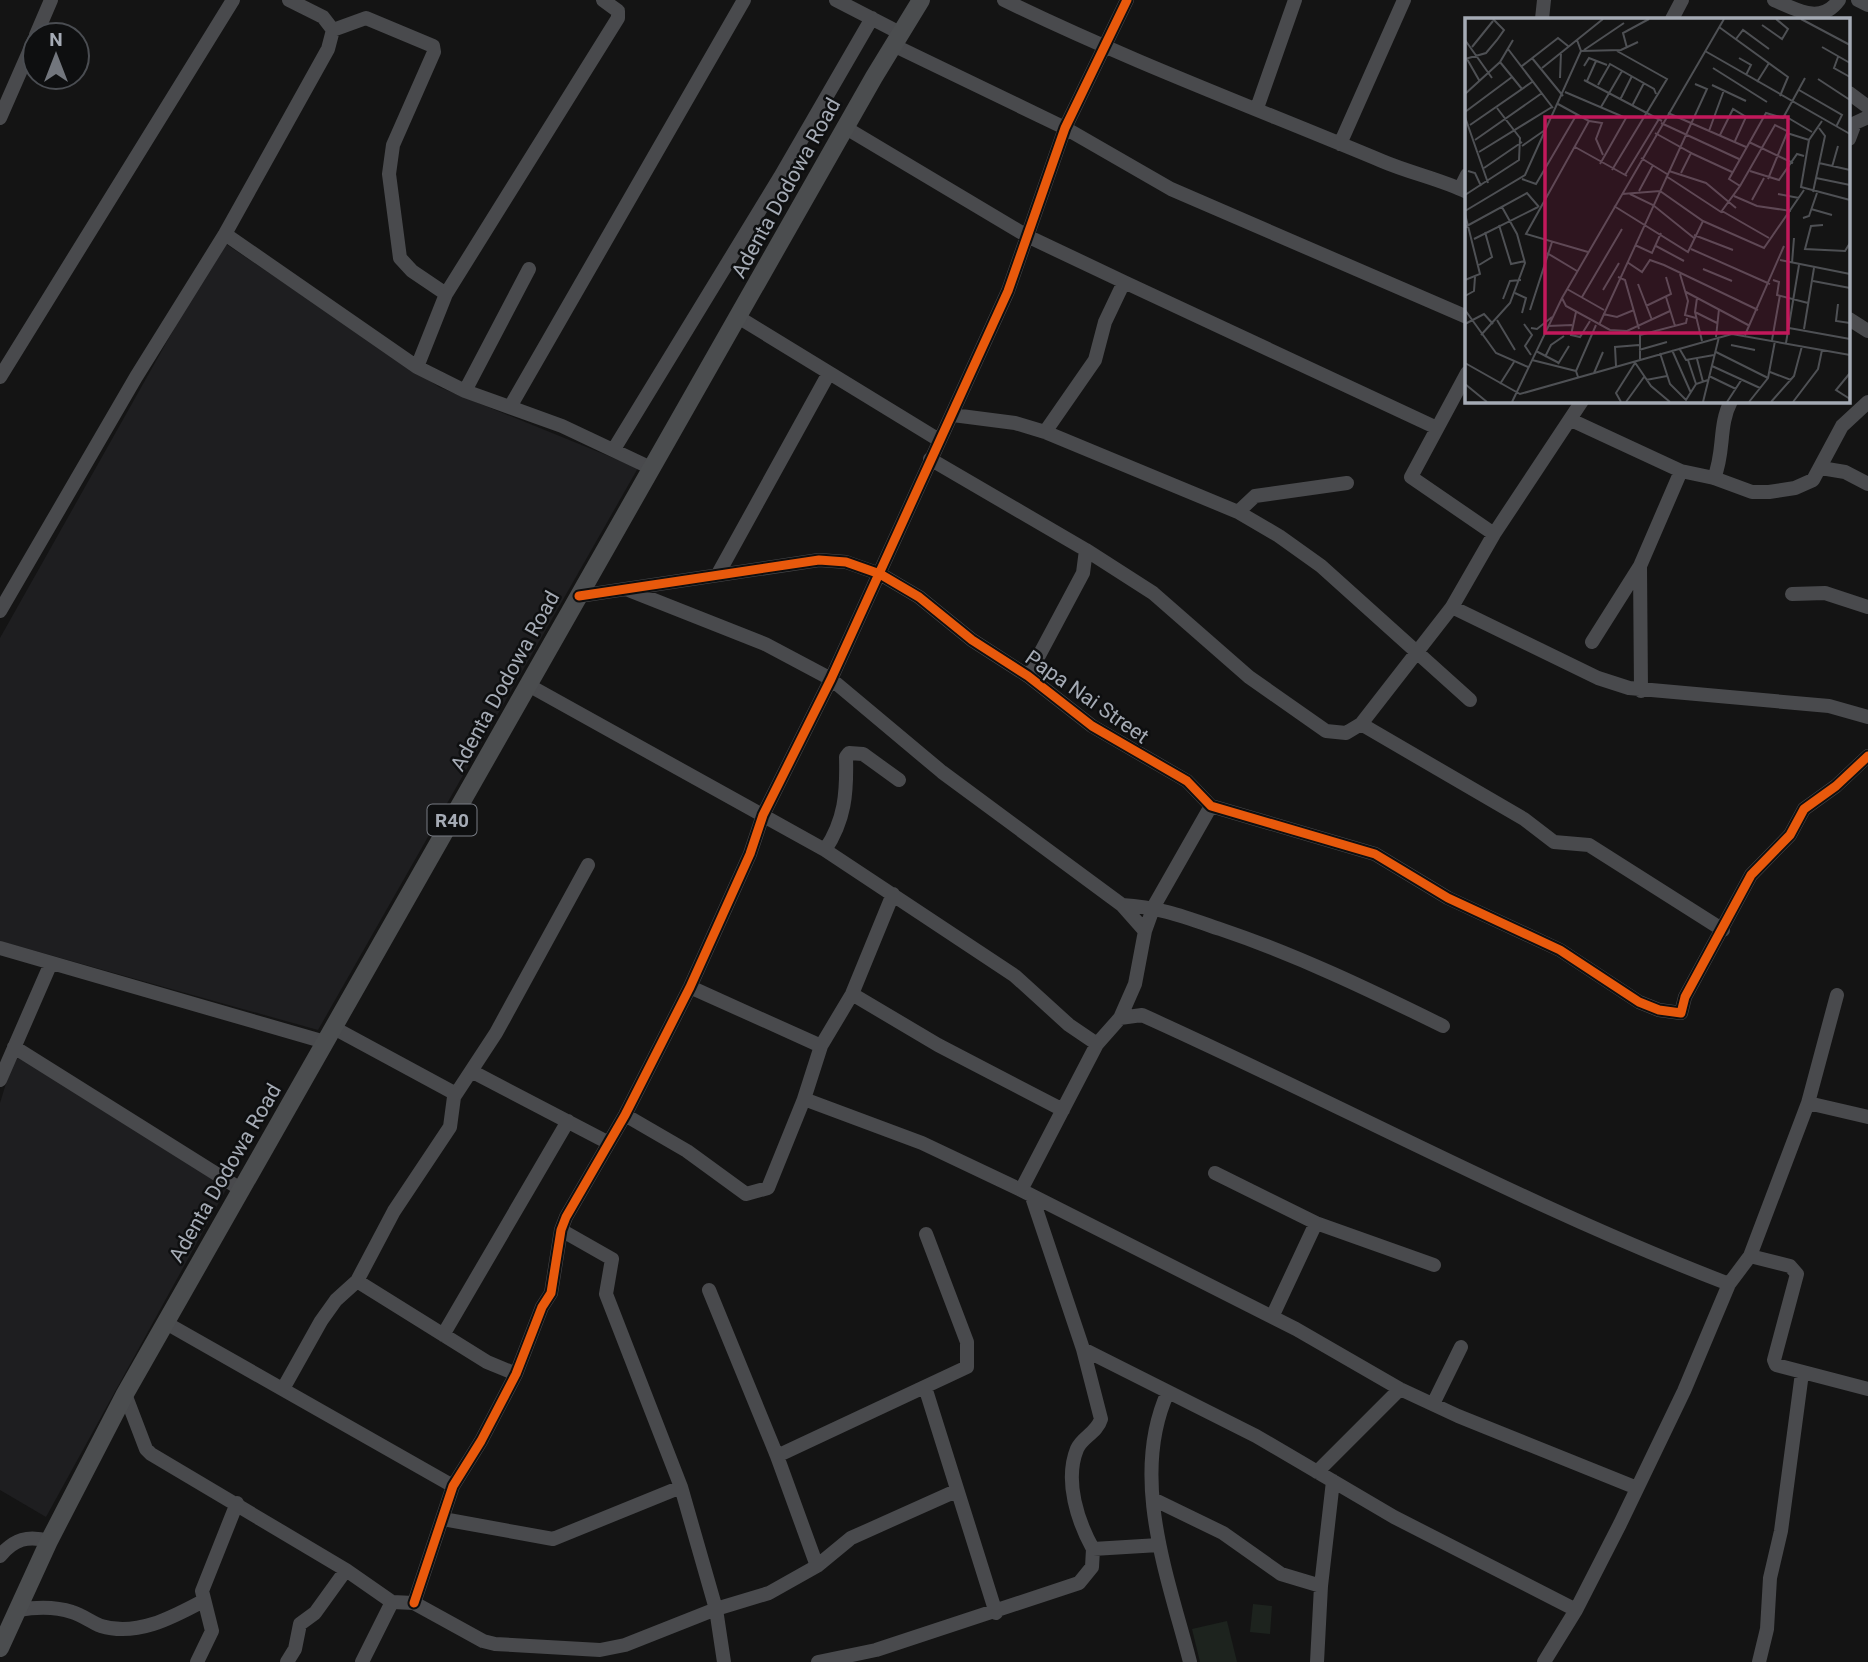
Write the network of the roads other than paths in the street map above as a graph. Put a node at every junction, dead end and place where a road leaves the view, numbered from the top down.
1 (51, 0) edge
2 (233, 0) edge
3 (289, 0) edge
4 (603, 0) edge
5 (744, 0) edge
6 (836, 0) edge
7 (921, 0) edge
8 (1004, 0) edge
9 (1127, 0) edge
10 (1295, 0) edge
11 (1404, 0) edge
12 (1544, 0) edge
13 (1682, 0) edge
14 (1774, 0) edge
15 (1839, 0) edge
16 (1858, 0) edge
17 (1868, 5) edge
18 (872, 18) junction
19 (1542, 18) edge
20 (1673, 18) edge
21 (42, 21) edge
22 (333, 30) junction
23 (897, 39) junction
24 (1102, 48) junction
25 (21, 70) edge
26 (12, 90) junction
27 (1850, 94) edge
28 (0, 99) edge
29 (1257, 107) junction
30 (1868, 107) edge
31 (1868, 117) edge
32 (0, 118) edge
33 (846, 128) junction
34 (1065, 128) junction
35 (1850, 137) edge
36 (1340, 144) junction
37 (1464, 191) edge
38 (225, 234) junction
39 (1027, 236) junction
40 (529, 269) dead end
41 (1124, 282) junction
42 (446, 294) junction
43 (1465, 316) edge
44 (738, 317) junction
45 (1850, 320) edge
46 (1868, 331) edge
47 (417, 367) junction
48 (829, 373) junction
49 (0, 377) edge
50 (1465, 377) edge
51 (465, 391) junction
52 (1581, 402) edge
53 (1730, 402) edge
54 (1868, 402) edge
55 (510, 407) junction
56 (953, 415) junction
57 (1571, 420) junction
58 (1437, 428) junction
59 (1045, 432) junction
60 (939, 440) junction
61 (614, 449) junction
62 (930, 458) junction
63 (651, 468) junction
64 (1821, 468) junction
65 (1681, 471) junction
66 (1714, 478) junction
67 (1347, 483) dead end
68 (1868, 484) edge
69 (1238, 512) junction
70 (1494, 534) junction
71 (1086, 550) junction
72 (1105, 562) junction
73 (1640, 565) junction
74 (1083, 573) junction
75 (718, 574) junction
76 (880, 574) junction
77 (625, 589) junction
78 (1791, 594) dead end
79 (579, 596) junction
80 (1452, 607) junction
81 (1868, 607) edge
82 (0, 611) edge
83 (1592, 642) dead end
84 (1416, 652) junction
85 (1028, 676) junction
86 (831, 680) junction
87 (530, 686) junction
88 (1642, 691) junction
89 (1470, 700) dead end
90 (1868, 717) edge
91 (1361, 724) junction
92 (1868, 756) edge
93 (898, 780) dead end
94 (1211, 806) junction
95 (763, 815) junction
96 (825, 850) junction
97 (588, 865) dead end
98 (893, 894) junction
99 (1122, 905) junction
100 (1154, 906) junction
101 (1723, 930) junction
102 (1145, 931) junction
103 (0, 948) edge
104 (51, 963) junction
105 (1135, 984) junction
106 (690, 987) junction
107 (852, 994) junction
108 (1837, 995) dead end
109 (1142, 1015) junction
110 (1120, 1018) junction
111 (1443, 1026) dead end
112 (330, 1035) junction
113 (1097, 1044) junction
114 (821, 1046) junction
115 (14, 1047) junction
116 (473, 1072) junction
117 (0, 1080) edge
118 (456, 1094) junction
119 (804, 1099) junction
120 (1808, 1103) junction
121 (1063, 1110) junction
122 (625, 1115) junction
123 (1868, 1117) edge
124 (568, 1121) junction
125 (607, 1142) junction
126 (1215, 1173) dead end
127 (242, 1190) junction
128 (1026, 1194) junction
129 (1316, 1223) junction
130 (561, 1230) junction
131 (926, 1234) dead end
132 (1750, 1255) junction
133 (1433, 1265) dead end
134 (357, 1281) junction
135 (1729, 1284) junction
136 (709, 1290) dead end
137 (1272, 1317) junction
138 (166, 1322) junction
139 (443, 1335) junction
140 (1461, 1347) dead end
141 (1083, 1349) junction
142 (1802, 1373) junction
143 (516, 1374) junction
144 (285, 1387) junction
145 (925, 1387) junction
146 (1400, 1389) junction
147 (1868, 1389) edge
148 (1168, 1392) junction
149 (125, 1394) junction
150 (1433, 1404) junction
151 (777, 1456) junction
152 (1317, 1472) junction
153 (1333, 1481) junction
154 (453, 1486) junction
155 (681, 1487) junction
156 (1637, 1488) junction
157 (956, 1491) junction
158 (1153, 1499) junction
159 (237, 1503) junction
160 (443, 1519) junction
161 (49, 1541) junction
162 (1159, 1545) junction
163 (1093, 1549) junction
164 (0, 1556) edge
165 (817, 1566) junction
166 (346, 1570) junction
167 (1321, 1586) junction
168 (203, 1601) junction
169 (392, 1602) junction
170 (414, 1603) junction
171 (716, 1609) junction
172 (18, 1610) junction
173 (1576, 1610) junction
174 (996, 1613) junction
175 (0, 1648) edge
176 (197, 1662) edge
177 (287, 1662) edge
178 (362, 1662) edge
179 (724, 1662) edge
180 (818, 1662) edge
181 (1190, 1662) edge
182 (1317, 1662) edge
183 (1544, 1662) edge
184 (1759, 1662) edge

1 - 21 street
2 - 49 street
3 - 22 street
4 - 42 street
5 - 55 street
6 - 18 street
7 - 23 main road, Adenta Dodowa Road / R40
8 - 24 street
9 - 24 street
10 - 29 street
11 - 36 street
12 - 19 street
13 - 20 street
14 - 15 street
16 - 17 street
18 - 23 street
18 - 61 street
22 - 38 street
22 - 42 street
23 - 33 main road, Adenta Dodowa Road / R40
23 - 34 street
24 - 29 street
24 - 34 street
25 - 26 street
26 - 28 street
26 - 32 street
27 - 30 street
29 - 36 street
31 - 35 street
33 - 39 street
33 - 44 main road, Adenta Dodowa Road / R40
34 - 39 street
34 - 43 street
36 - 37 street
38 - 47 street
38 - 82 street
39 - 41 street
39 - 56 street
40 - 51 street
41 - 58 street
41 - 59 street
42 - 47 street
44 - 48 street
44 - 63 main road, Adenta Dodowa Road / R40
45 - 46 street
47 - 51 street
48 - 60 street
48 - 75 street
50 - 58 street
51 - 55 street
52 - 57 street
53 - 66 street
54 - 64 street
55 - 61 street
56 - 59 street
56 - 60 street
57 - 65 street
57 - 70 street
58 - 70 street
59 - 69 street
60 - 62 street
61 - 63 street
62 - 71 street
62 - 76 street
63 - 79 main road, Adenta Dodowa Road / R40
64 - 66 street
64 - 68 street
65 - 66 street
65 - 73 street
67 - 69 street
69 - 84 street
70 - 80 street
71 - 72 street
71 - 74 street
72 - 74 street
72 - 91 street
73 - 83 street
73 - 88 street
74 - 85 street
75 - 76 street, Papa Nai Street
75 - 77 street, Papa Nai Street
76 - 85 street, Papa Nai Street
76 - 86 street
77 - 79 street, Papa Nai Street
77 - 86 street
78 - 81 street
79 - 87 main road, Adenta Dodowa Road / R40
80 - 84 street
80 - 88 street
84 - 89 street
84 - 91 street
85 - 94 street, Papa Nai Street
86 - 95 street
86 - 99 street
87 - 95 street
87 - 112 main road, Adenta Dodowa Road / R40
88 - 90 street
91 - 101 street
92 - 101 street
93 - 96 street
94 - 100 street
94 - 101 street
95 - 96 street
95 - 106 street
96 - 98 street
97 - 116 street
98 - 107 street
98 - 113 street
99 - 100 street
99 - 102 street
100 - 102 street
100 - 111 street
102 - 105 street
103 - 104 street
104 - 112 street
104 - 115 street
105 - 109 street
105 - 110 street
106 - 114 street
106 - 122 street
107 - 114 street
107 - 121 street
108 - 120 street
109 - 110 street
109 - 135 street
110 - 113 street
112 - 118 street
112 - 127 main road, Adenta Dodowa Road / R40
113 - 121 street
114 - 119 street
115 - 117 street
115 - 127 street
116 - 118 street
116 - 124 street
118 - 134 street
119 - 122 street
119 - 128 street
120 - 123 street
120 - 132 street
121 - 128 street
122 - 125 street
124 - 125 street
124 - 139 street
125 - 130 street
126 - 129 street
127 - 138 main road, Adenta Dodowa Road / R40
128 - 137 street
128 - 141 street
129 - 133 street
129 - 137 street
130 - 143 street
130 - 155 street
131 - 145 street
132 - 135 street
132 - 142 street
134 - 139 street
134 - 144 street
135 - 156 street
136 - 151 street
137 - 146 street
138 - 144 street
138 - 149 main road, Adenta Dodowa Road / R40
139 - 143 street
140 - 150 street
141 - 148 street
141 - 163 street
142 - 147 street
142 - 184 street
143 - 154 street
144 - 154 street
145 - 151 street
145 - 157 street
146 - 150 street
146 - 152 street
148 - 152 street
148 - 158 street
149 - 159 street
149 - 161 main road, Adenta Dodowa Road / R40
150 - 156 street
151 - 165 street
152 - 153 street
153 - 167 street
153 - 173 street
154 - 160 street
155 - 160 street
155 - 171 street
156 - 173 street
157 - 165 street
157 - 174 street
158 - 162 street
158 - 167 street
159 - 166 street
159 - 168 street
160 - 170 street
161 - 164 street
161 - 172 main road, Adenta Dodowa Road / R40
162 - 163 street
162 - 181 street
163 - 174 street
165 - 171 street
166 - 169 street
166 - 177 street
167 - 182 street
168 - 172 street
168 - 176 street
169 - 170 street
169 - 178 street
170 - 171 street
171 - 179 street
172 - 175 main road, Adenta Dodowa Road / R40
173 - 183 street
174 - 180 street

